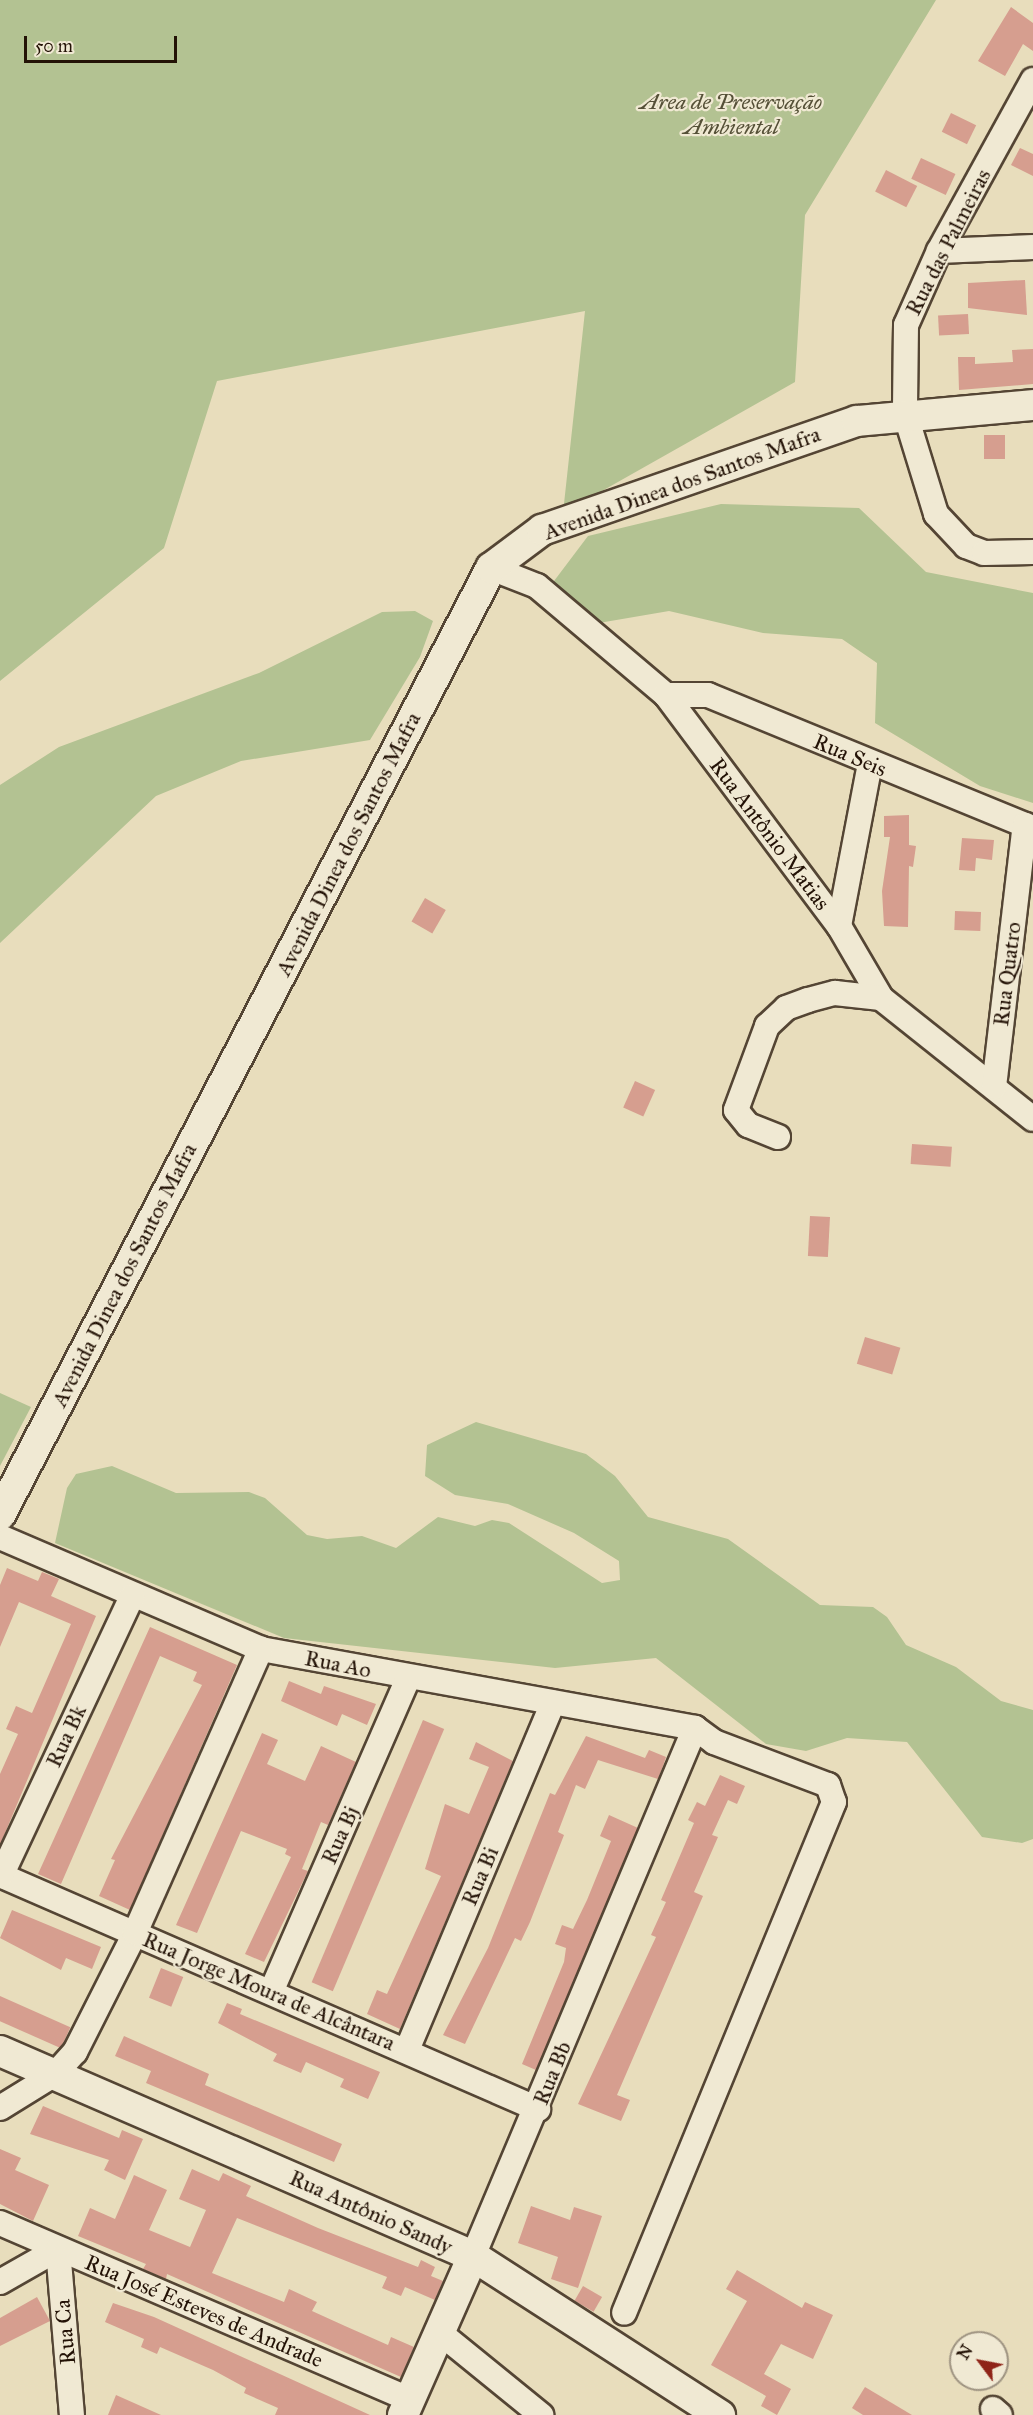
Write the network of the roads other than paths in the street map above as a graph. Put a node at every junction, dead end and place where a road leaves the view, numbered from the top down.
1 (1032, 84) edge
2 (1033, 247) edge
3 (939, 251) junction
4 (1033, 405) edge
5 (904, 413) junction
6 (1033, 552) edge
7 (491, 567) junction
8 (666, 695) junction
9 (870, 764) junction
10 (1029, 826) edge
11 (839, 926) junction
12 (881, 998) junction
13 (994, 1087) junction
14 (1033, 1119) edge
15 (778, 1137) dead end
16 (0, 1515) edge
17 (0, 1537) edge
18 (132, 1596) junction
19 (261, 1649) junction
20 (408, 1678) junction
21 (553, 1702) junction
22 (694, 1728) junction
23 (1, 1876) edge
24 (135, 1933) junction
25 (272, 1992) junction
26 (407, 2050) junction
27 (0, 2051) edge
28 (55, 2074) junction
29 (0, 2108) edge
30 (538, 2109) junction
31 (0, 2223) edge
32 (58, 2249) junction
33 (473, 2256) junction
34 (0, 2282) edge
35 (624, 2313) dead end
36 (439, 2332) junction
37 (406, 2407) edge
38 (72, 2415) edge
39 (541, 2415) edge
40 (720, 2415) edge

1 - 3 street, Rua das Palmeiras
2 - 3 street
3 - 5 street, Rua das Palmeiras
4 - 5 street, Avenida Dinea dos Santos Mafra
5 - 6 street, Rua das Palmeiras
5 - 7 street, Avenida Dinea dos Santos Mafra
7 - 8 street, Rua Antônio Matias
7 - 16 street, Avenida Dinea dos Santos Mafra
8 - 9 street, Rua Seis
8 - 11 street, Rua Antônio Matias
9 - 10 street, Rua Seis
9 - 11 street
10 - 13 street, Rua Quatro
11 - 12 street, Rua Antônio Matias
12 - 13 street, Rua Antônio Matias
12 - 15 street
13 - 14 street, Rua Antônio Matias
17 - 18 street, Rua Ao
18 - 19 street, Rua Ao
18 - 23 street, Rua Bk
19 - 20 street, Rua Ao
19 - 24 street
20 - 21 street, Rua Ao
20 - 25 street, Rua Bj
21 - 22 street, Rua Ao
21 - 26 street, Rua Bi
22 - 30 street, Rua Bb
22 - 35 street
23 - 24 street, Rua Jorge Moura de Alcântara
24 - 25 street, Rua Jorge Moura de Alcântara
24 - 28 street
25 - 26 street, Rua Jorge Moura de Alcântara
26 - 30 street, Rua Jorge Moura de Alcântara
27 - 28 street, Rua Antônio Sandy
28 - 29 street
28 - 33 street, Rua Antônio Sandy
30 - 33 street, Rua Bb
31 - 32 street, Rua José Esteves de Andrade
32 - 34 street
32 - 37 street, Rua José Esteves de Andrade
32 - 38 street, Rua Ca
33 - 36 street, Rua Bb
33 - 40 street, Rua Antônio Sandy
36 - 37 street, Rua Bb
36 - 39 street

